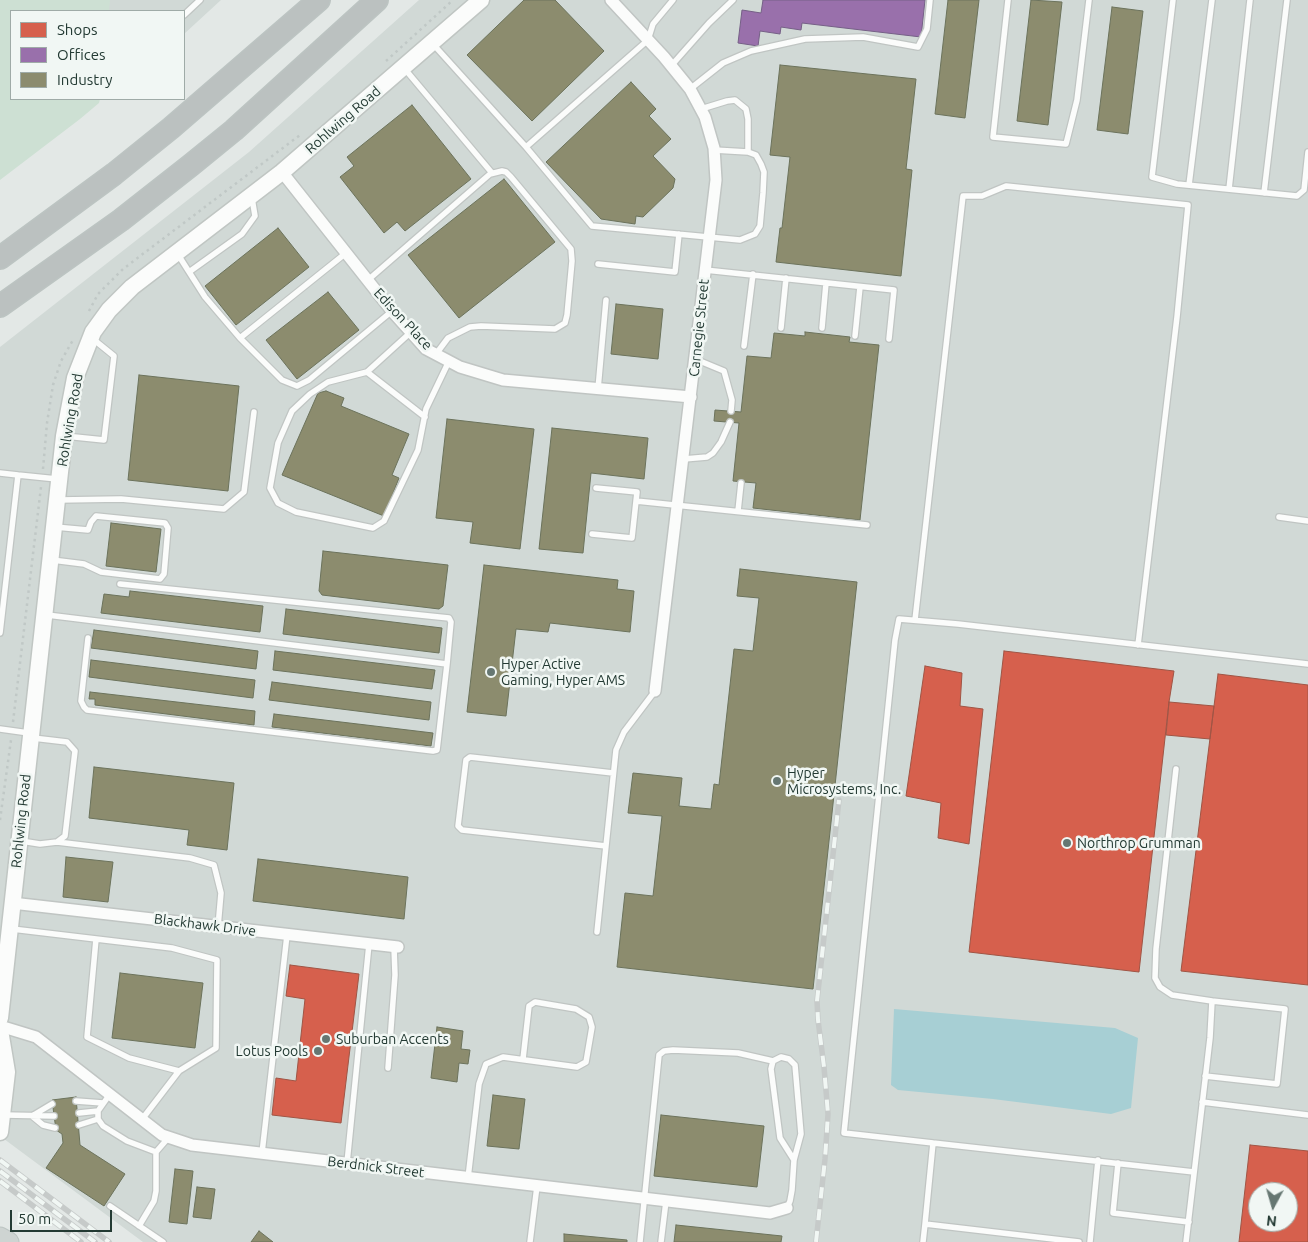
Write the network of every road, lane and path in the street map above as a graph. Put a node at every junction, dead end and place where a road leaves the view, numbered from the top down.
1 (200, 0) edge
2 (318, 0) edge
3 (378, 0) edge
4 (453, 0) edge
5 (481, 0) edge
6 (611, 0) edge
7 (674, 0) edge
8 (733, 0) edge
9 (930, 0) edge
10 (1008, 0) edge
11 (1088, 0) edge
12 (1173, 0) edge
13 (1212, 0) edge
14 (1250, 0) edge
15 (1288, 0) edge
16 (185, 14) edge
17 (648, 40) junction
18 (432, 42) junction
19 (382, 65) dead end
20 (671, 66) junction
21 (403, 67) junction
22 (690, 88) junction
23 (701, 109) junction
24 (300, 135) dead end
25 (526, 147) junction
26 (714, 150) junction
27 (748, 152) junction
28 (1308, 152) edge
29 (282, 172) junction
30 (492, 173) junction
31 (1189, 185) junction
32 (1229, 189) junction
33 (1264, 193) junction
34 (252, 195) junction
35 (679, 234) junction
36 (708, 238) junction
37 (177, 252) junction
38 (346, 253) junction
39 (0, 258) edge
40 (598, 264) dead end
41 (705, 270) junction
42 (189, 272) junction
43 (752, 274) junction
44 (786, 278) junction
45 (368, 280) junction
46 (826, 283) junction
47 (860, 287) junction
48 (606, 300) dead end
49 (0, 306) edge
50 (392, 311) junction
51 (84, 319) dead end
52 (781, 328) dead end
53 (822, 328) dead end
54 (411, 332) junction
55 (855, 336) dead end
56 (83, 337) junction
57 (240, 338) junction
58 (890, 339) dead end
59 (744, 346) dead end
60 (436, 354) junction
61 (695, 359) junction
62 (449, 361) junction
63 (367, 372) junction
64 (598, 389) junction
65 (691, 398) junction
66 (731, 411) dead end
67 (254, 412) dead end
68 (425, 417) junction
69 (730, 422) dead end
70 (64, 436) junction
71 (684, 459) junction
72 (0, 473) edge
73 (18, 475) junction
74 (42, 477) junction
75 (59, 480) junction
76 (741, 483) dead end
77 (596, 488) dead end
78 (57, 500) junction
79 (636, 501) junction
80 (678, 505) junction
81 (738, 512) junction
82 (1279, 517) dead end
83 (1308, 521) edge
84 (867, 525) dead end
85 (54, 527) junction
86 (592, 534) dead end
87 (50, 560) junction
88 (120, 584) dead end
89 (44, 615) junction
90 (916, 620) junction
91 (0, 634) edge
92 (88, 638) dead end
93 (1138, 645) junction
94 (447, 664) junction
95 (1308, 664) edge
96 (655, 691) joint
97 (0, 729) edge
98 (12, 731) junction
99 (31, 736) junction
100 (1176, 770) dead end
101 (613, 773) junction
102 (0, 820) edge
103 (19, 841) junction
104 (57, 842) junction
105 (606, 846) junction
106 (12, 903) junction
107 (218, 927) junction
108 (10, 929) junction
109 (597, 932) dead end
110 (287, 934) junction
111 (96, 939) junction
112 (369, 944) junction
113 (396, 947) joint
114 (1212, 1001) junction
115 (0, 1018) edge
116 (0, 1026) edge
117 (0, 1030) edge
118 (523, 1060) junction
119 (773, 1061) junction
120 (388, 1068) dead end
121 (179, 1071) junction
122 (1205, 1076) junction
123 (110, 1093) junction
124 (76, 1101) dead end
125 (1202, 1102) junction
126 (103, 1103) junction
127 (52, 1104) dead end
128 (98, 1111) junction
129 (79, 1114) dead end
130 (2, 1115) junction
131 (1308, 1115) edge
132 (32, 1116) junction
133 (54, 1116) dead end
134 (143, 1118) junction
135 (98, 1119) junction
136 (79, 1125) dead end
137 (55, 1128) dead end
138 (0, 1132) edge
139 (169, 1137) junction
140 (933, 1143) junction
141 (156, 1152) junction
142 (262, 1153) junction
143 (794, 1160) junction
144 (1098, 1160) junction
145 (347, 1163) junction
146 (1118, 1163) junction
147 (1194, 1172) junction
148 (468, 1178) junction
149 (537, 1186) junction
150 (645, 1199) junction
151 (666, 1201) junction
152 (110, 1206) dead end
153 (787, 1208) joint
154 (1189, 1222) junction
155 (924, 1224) junction
156 (139, 1226) junction
157 (0, 1237) edge
158 (9, 1242) edge
159 (163, 1242) edge
160 (530, 1242) edge
161 (640, 1242) edge
162 (661, 1242) edge
163 (923, 1242) edge
164 (1078, 1242) edge
165 (1090, 1242) edge
166 (1186, 1242) edge

1 - 16 lane
2 - 39 highway
3 - 49 highway
4 - 19 path
5 - 18 main road, Rohlwing Road
6 - 17 street, Carnegie Street
7 - 17 lane
8 - 20 lane
9 - 22 lane
10 - 11 lane
12 - 31 lane
13 - 31 lane
14 - 32 lane
15 - 33 lane
17 - 20 street, Carnegie Street
17 - 25 lane
18 - 21 main road, Rohlwing Road
18 - 25 lane
20 - 22 street, Carnegie Street
21 - 29 main road, Rohlwing Road
21 - 30 lane
22 - 23 street, Carnegie Street
23 - 26 street, Carnegie Street
23 - 27 lane
24 - 51 path
25 - 35 lane
26 - 27 lane
26 - 36 street, Carnegie Street
27 - 36 lane
28 - 33 lane
29 - 34 main road, Rohlwing Road
29 - 38 street, Edison Place
30 - 45 lane
30 - 60 lane
31 - 32 lane
32 - 33 lane
34 - 37 main road, Rohlwing Road
34 - 42 lane
35 - 36 lane
35 - 40 lane
36 - 41 street, Carnegie Street
37 - 42 lane
37 - 56 main road, Rohlwing Road
38 - 45 street, Edison Place
38 - 57 lane
41 - 43 lane
41 - 61 street, Carnegie Street
42 - 57 lane
43 - 44 lane
43 - 59 lane
44 - 46 lane
44 - 52 lane
45 - 50 street, Edison Place
46 - 47 lane
46 - 53 lane
47 - 55 lane
47 - 58 lane
48 - 64 lane
50 - 54 street, Edison Place
50 - 57 lane
54 - 60 street, Edison Place
54 - 63 lane
56 - 70 main road, Rohlwing Road
56 - 70 lane
56 - 74 path
60 - 62 street, Edison Place
61 - 65 street, Carnegie Street
61 - 66 lane
62 - 64 street, Edison Place
62 - 68 lane
63 - 68 lane
63 - 68 lane
64 - 65 street, Edison Place
65 - 71 street, Carnegie Street
67 - 78 lane
69 - 71 lane
70 - 75 main road, Rohlwing Road
71 - 80 street, Carnegie Street
72 - 73 lane
73 - 74 lane
73 - 91 lane
74 - 75 lane
74 - 98 path
75 - 78 main road, Rohlwing Road
76 - 81 lane
77 - 79 lane
78 - 85 main road, Rohlwing Road
79 - 80 lane
79 - 86 lane
80 - 81 lane
80 - 96 street, Carnegie Street
81 - 84 lane
82 - 83 lane
85 - 87 main road, Rohlwing Road
85 - 87 lane
87 - 89 main road, Rohlwing Road
88 - 94 lane
89 - 94 lane
89 - 99 main road, Rohlwing Road
90 - 93 lane
90 - 93 lane
90 - 140 lane
92 - 94 lane
93 - 95 lane
96 - 101 lane
97 - 98 lane
98 - 99 lane
98 - 102 path
99 - 103 main road, Rohlwing Road
99 - 104 lane
100 - 114 lane
101 - 105 lane
101 - 105 lane
103 - 104 lane
103 - 106 main road, Rohlwing Road
104 - 107 lane
105 - 109 lane
106 - 107 street, Blackhawk Drive
106 - 108 main road, Rohlwing Road
107 - 110 street, Blackhawk Drive
108 - 111 lane
108 - 115 main road, Rohlwing Road
110 - 112 street, Blackhawk Drive
110 - 142 lane
111 - 121 lane
111 - 121 lane
112 - 113 street, Blackhawk Drive
112 - 145 lane
113 - 120 lane
114 - 122 lane
114 - 122 lane
116 - 123 street, Berdnick Street
117 - 130 main road
118 - 118 lane
118 - 148 lane
119 - 143 lane
119 - 143 lane
119 - 150 lane
121 - 134 lane
122 - 125 lane
123 - 126 lane
123 - 134 street, Berdnick Street
124 - 126 lane
125 - 131 lane
125 - 147 lane
126 - 128 lane
127 - 132 lane
128 - 129 lane
128 - 135 lane
130 - 132 lane
130 - 138 main road
132 - 133 lane
132 - 137 lane
134 - 139 street, Berdnick Street
135 - 136 lane
135 - 141 lane
139 - 141 lane
139 - 142 street, Berdnick Street
140 - 144 lane
140 - 155 lane
141 - 156 lane
142 - 145 street, Berdnick Street
143 - 153 lane
144 - 146 lane
144 - 165 lane
145 - 148 street, Berdnick Street
146 - 147 lane
146 - 154 lane
147 - 154 lane
148 - 149 street, Berdnick Street
149 - 150 street, Berdnick Street
149 - 160 lane
150 - 151 street, Berdnick Street
150 - 161 lane
151 - 153 street, Berdnick Street
151 - 162 lane
152 - 156 lane
154 - 166 lane
155 - 163 lane
155 - 164 lane
156 - 159 lane
157 - 158 main road

